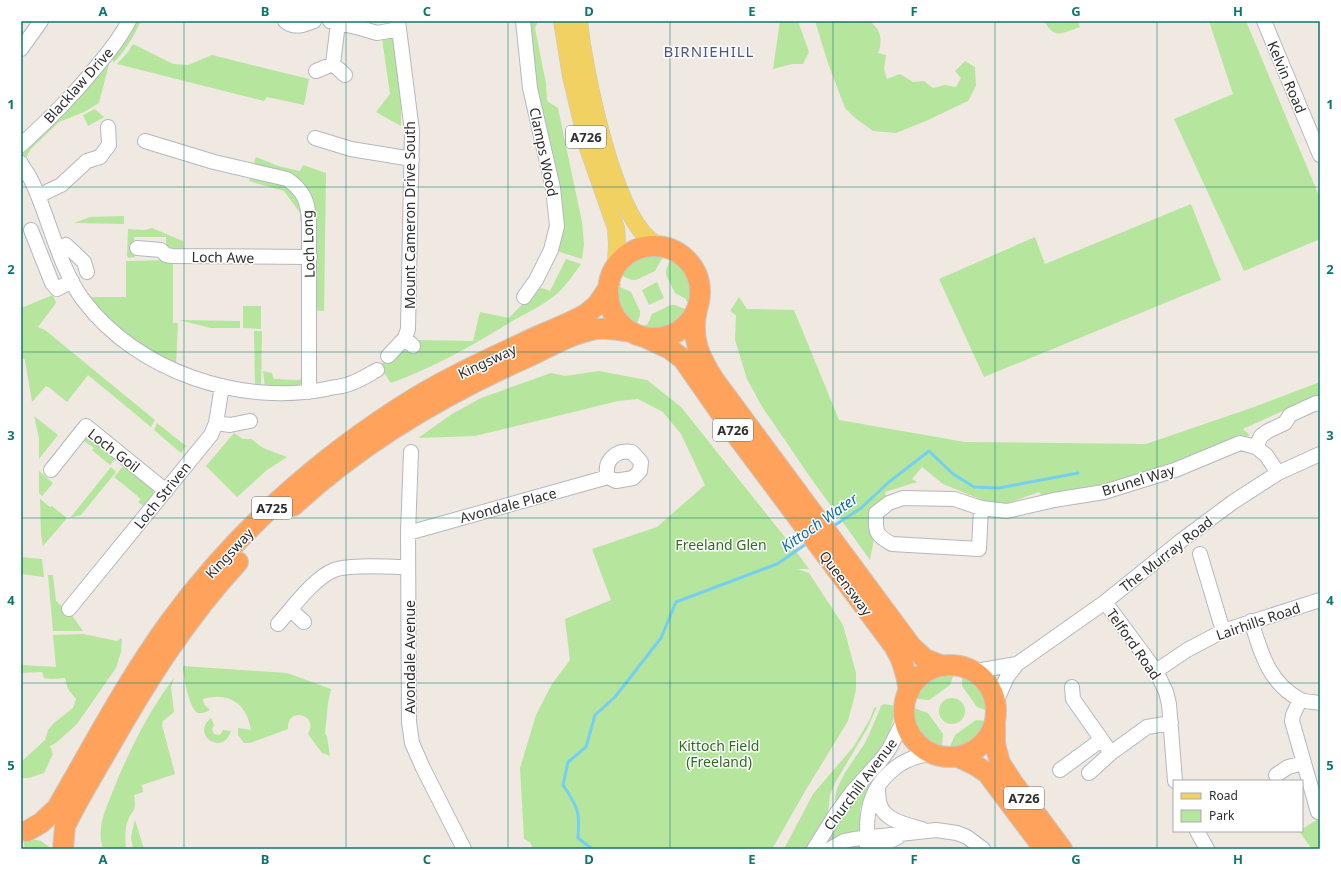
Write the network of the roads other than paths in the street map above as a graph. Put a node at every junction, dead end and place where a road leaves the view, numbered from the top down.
1 (41, 21) edge
2 (129, 21) edge
3 (285, 21) edge
4 (314, 21) edge
5 (523, 21) edge
6 (562, 21) edge
7 (579, 21) edge
8 (1264, 21) edge
9 (334, 22) edge
10 (399, 25) edge
11 (21, 49) edge
12 (333, 64) junction
13 (316, 71) dead end
14 (345, 75) dead end
15 (108, 127) dead end
16 (315, 138) dead end
17 (145, 141) dead end
18 (21, 144) edge
19 (1320, 155) edge
20 (412, 159) junction
21 (21, 163) edge
22 (38, 196) junction
23 (31, 230) dead end
24 (660, 246) junction
25 (137, 248) dead end
26 (59, 250) junction
27 (310, 258) junction
28 (616, 264) junction
29 (86, 272) dead end
30 (72, 281) junction
31 (607, 290) junction
32 (524, 297) dead end
33 (698, 301) junction
34 (638, 335) junction
35 (388, 356) dead end
36 (377, 370) dead end
37 (222, 386) junction
38 (309, 392) junction
39 (1320, 404) edge
40 (250, 421) dead end
41 (216, 423) junction
42 (1256, 447) junction
43 (411, 452) dead end
44 (1320, 454) edge
45 (51, 470) dead end
46 (1278, 473) junction
47 (608, 477) dead end
48 (166, 491) junction
49 (981, 508) junction
50 (804, 514) junction
51 (408, 533) junction
52 (1200, 554) dead end
53 (842, 565) junction
54 (408, 567) junction
55 (1320, 600) edge
56 (1105, 602) junction
57 (69, 609) dead end
58 (291, 610) junction
59 (1251, 621) junction
60 (304, 622) dead end
61 (278, 624) dead end
62 (1223, 631) junction
63 (1017, 664) junction
64 (943, 666) junction
65 (970, 670) junction
66 (1156, 671) junction
67 (1072, 687) dead end
68 (909, 692) junction
69 (1300, 700) junction
70 (996, 702) junction
71 (1320, 703) edge
72 (905, 718) junction
73 (1170, 723) junction
74 (995, 724) junction
75 (1102, 740) junction
76 (1111, 753) junction
77 (933, 754) junction
78 (958, 757) junction
79 (1304, 763) junction
80 (1060, 770) dead end
81 (1088, 773) dead end
82 (1276, 774) dead end
83 (1175, 780) edge
84 (878, 786) junction
85 (1318, 812) dead end
86 (925, 830) junction
87 (24, 831) edge
88 (1198, 832) edge
89 (870, 845) edge
90 (63, 849) edge
91 (464, 849) edge
92 (814, 849) edge
93 (830, 849) edge
94 (983, 849) edge
95 (1044, 849) edge
96 (1062, 849) edge
97 (1207, 849) edge

1 - 11 street
2 - 18 street, Blacklaw Drive
3 - 4 street
5 - 32 street, Clamps Wood
6 - 28 main road, A726
7 - 24 main road, A726
8 - 19 street, Kelvin Road
9 - 10 street
9 - 12 street
10 - 20 street, Mount Cameron Drive South
12 - 13 street
12 - 14 street
15 - 22 street
16 - 20 street
17 - 27 street, Loch Long
20 - 35 street, Mount Cameron Drive South
21 - 22 street
22 - 26 street
23 - 30 street
24 - 28 highway, A726
24 - 33 highway, A726
25 - 27 street, Loch Awe
26 - 29 street
26 - 30 street
27 - 38 street, Loch Long
28 - 31 highway, A726
30 - 37 street
31 - 34 highway, A726
31 - 87 highway, Kingsway / A725
33 - 34 highway
33 - 50 highway, Queensway / A726
34 - 50 highway, Queensway / A726
34 - 90 highway, Kingsway / A725
36 - 38 street
37 - 38 street
37 - 41 street, Loch Striven
39 - 42 street
40 - 41 street
41 - 48 street, Loch Striven
42 - 46 street
42 - 49 street, Brunel Way
43 - 51 street, Avondale Avenue
44 - 46 street, The Murray Road
45 - 48 street, Loch Goil
46 - 56 street, The Murray Road
47 - 51 street, Avondale Place
48 - 57 street, Loch Striven
49 - 49 street, Brunel Way
50 - 53 highway, Queensway / A726
51 - 54 street, Avondale Avenue
52 - 62 street
53 - 64 highway, Queensway / A726
53 - 68 highway, Queensway / A726
54 - 58 street
54 - 91 street, Avondale Avenue
55 - 59 street, Lairhills Road
56 - 63 street, The Murray Road
56 - 66 street, Telford Road
58 - 60 street
58 - 61 street
59 - 62 street, Lairhills Road
59 - 69 street
62 - 66 street, Lairhills Road
63 - 65 street, The Murray Road
63 - 70 street, The Murray Road
64 - 65 highway, A726
64 - 68 highway, A726
65 - 70 highway, A726
66 - 73 street, Telford Road
67 - 75 street
68 - 72 highway, A726
69 - 71 street
69 - 79 street
70 - 74 highway, A726
72 - 77 highway, A726
72 - 92 street, Churchill Avenue
73 - 76 street
73 - 83 street, Telford Road
74 - 78 highway, A726
74 - 96 highway, A726
75 - 76 street
75 - 80 street
76 - 81 street
77 - 78 highway, A726
77 - 84 street, Churchill Avenue
78 - 95 highway, A726
79 - 82 street
79 - 85 street
84 - 86 street
84 - 89 street, Churchill Avenue
86 - 89 street
86 - 94 street
87 - 90 highway, A725
88 - 97 street
89 - 93 street

